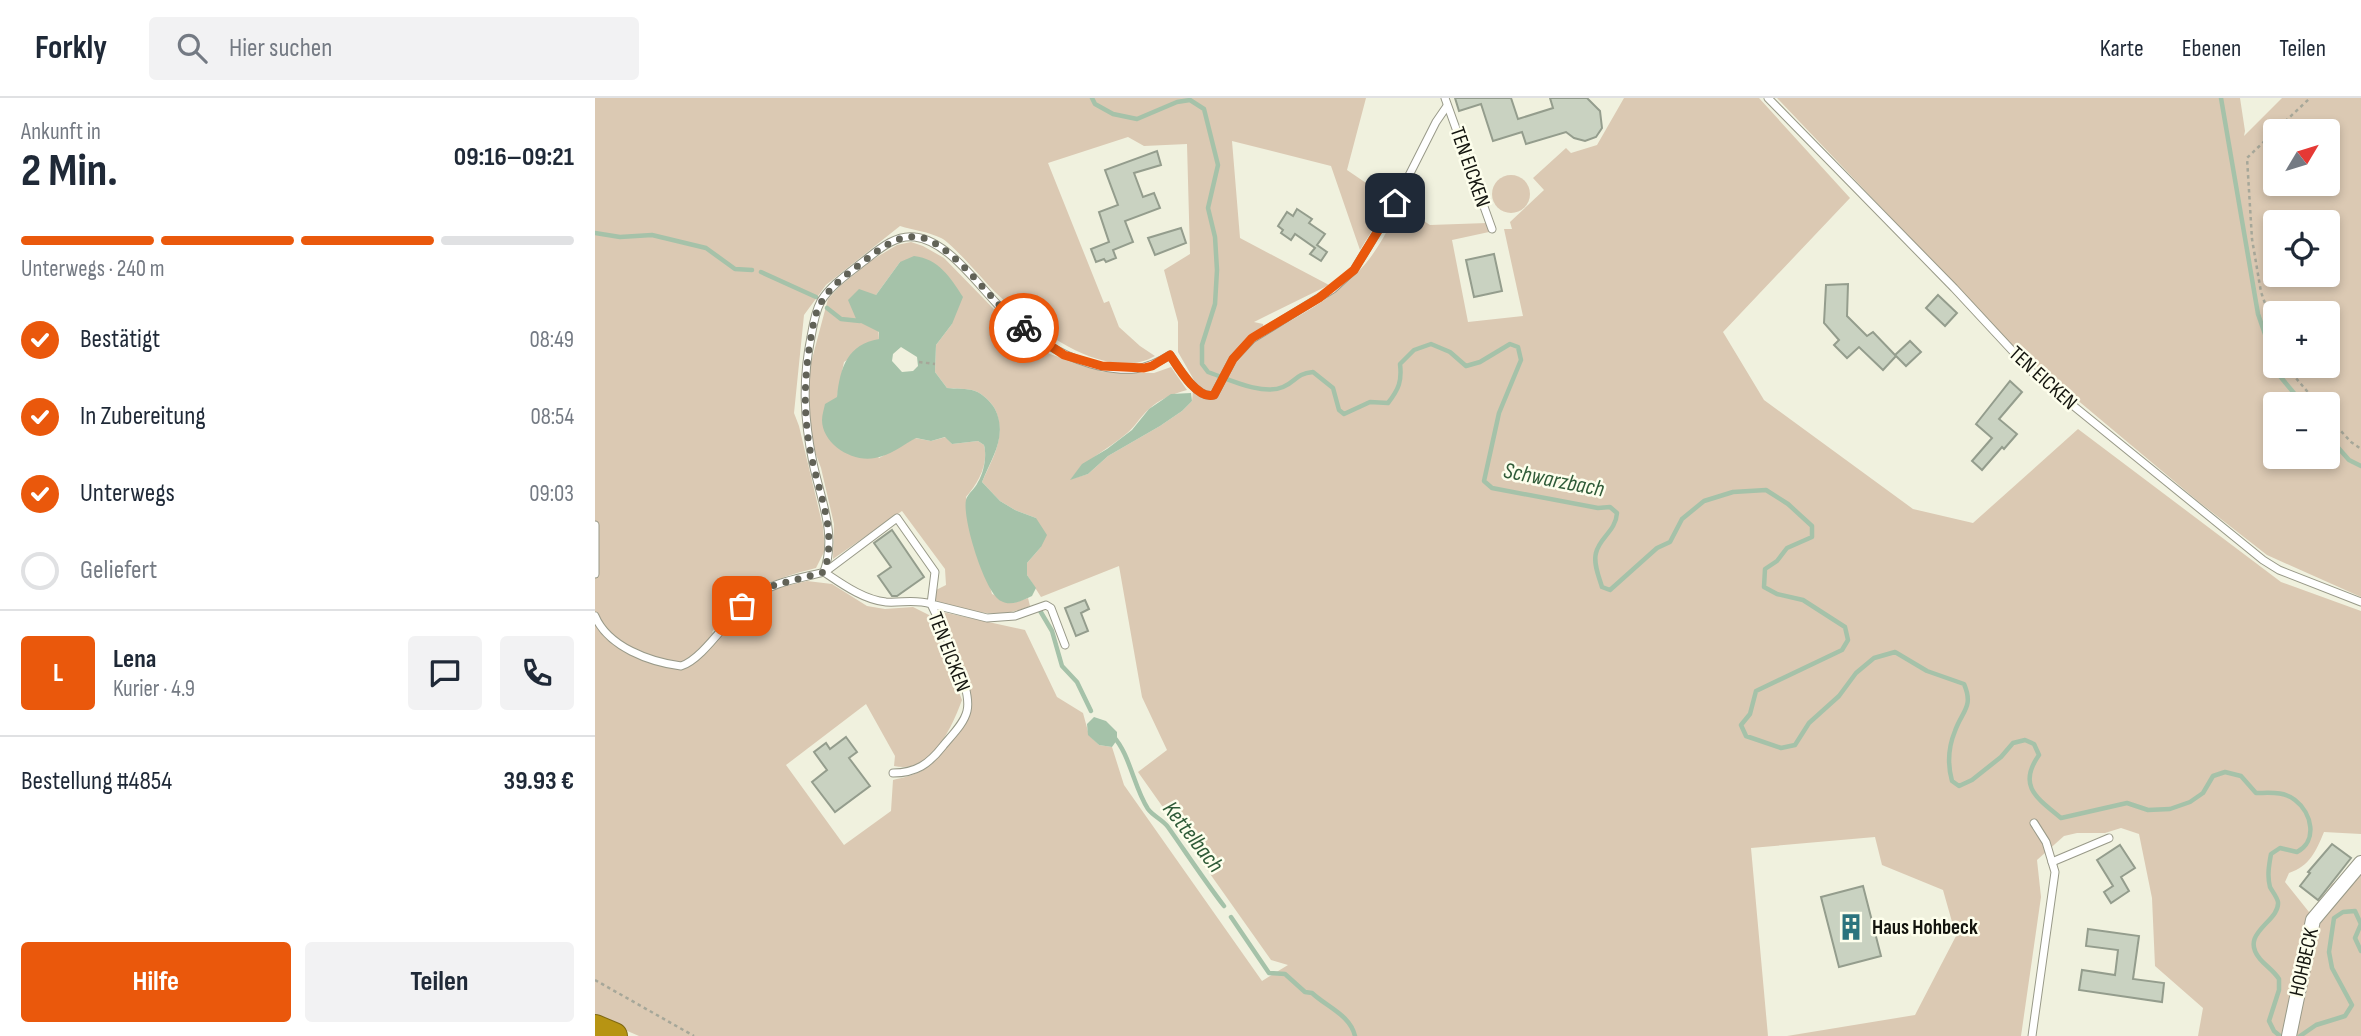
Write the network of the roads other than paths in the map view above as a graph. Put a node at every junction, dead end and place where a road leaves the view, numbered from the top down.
1 (1768, 98) edge
2 (1446, 102) edge
3 (1492, 229) dead end
4 (595, 525) edge
5 (824, 572) junction
6 (595, 574) edge
7 (2361, 602) edge
8 (931, 604) junction
9 (595, 616) edge
10 (1065, 645) dead end
11 (893, 773) dead end
12 (2034, 823) dead end
13 (2109, 838) dead end
14 (2052, 862) junction
15 (2361, 863) edge
16 (595, 1028) edge
17 (2290, 1030) edge
18 (614, 1036) edge
19 (2032, 1036) edge

1 - 7 lane, TEN EICKEN
2 - 3 lane, TEN EICKEN
2 - 5 lane, TEN EICKEN
4 - 6 lane
5 - 8 lane, TEN EICKEN
5 - 8 lane
5 - 9 lane
8 - 10 lane
8 - 11 lane, TEN EICKEN
12 - 14 lane
13 - 14 lane
14 - 19 lane
15 - 17 street, HOHBECK
16 - 18 highway

